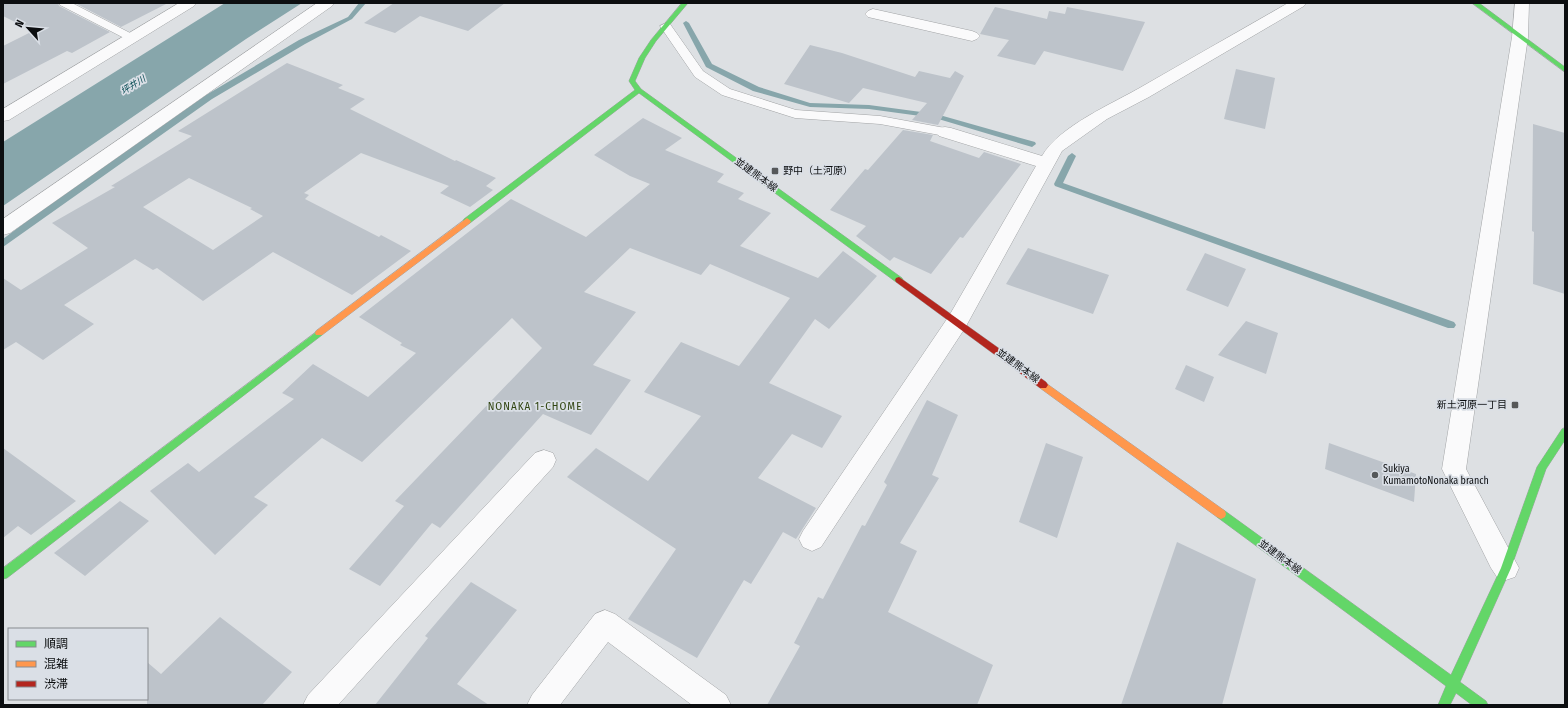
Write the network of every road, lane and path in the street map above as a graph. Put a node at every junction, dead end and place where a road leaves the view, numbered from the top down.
1 (64, 3) edge
2 (189, 3) edge
3 (326, 3) edge
4 (685, 3) edge
5 (1300, 3) edge
6 (1475, 3) edge
7 (1522, 3) edge
8 (874, 13) edge
9 (666, 26) junction
10 (972, 36) dead end
11 (1520, 37) junction
12 (132, 38) junction
13 (1565, 70) edge
14 (639, 90) junction
15 (3, 116) edge
16 (945, 132) joint
17 (1046, 163) junction
18 (3, 228) edge
19 (957, 322) junction
20 (1565, 432) edge
21 (544, 460) dead end
22 (812, 539) dead end
23 (1506, 568) junction
24 (3, 574) edge
25 (1453, 683) junction
26 (318, 705) edge
27 (542, 705) edge
28 (716, 705) edge
29 (1444, 705) edge
30 (1482, 705) edge

1 - 12 lane
2 - 12 street
3 - 18 street
4 - 9 street
5 - 17 street
6 - 11 street
7 - 11 street
8 - 10 street
9 - 14 street
9 - 16 lane
11 - 13 street
11 - 23 street
12 - 15 street
14 - 19 street, 並建熊本線
14 - 24 street
16 - 17 street
17 - 19 street
19 - 22 street
19 - 25 street, 並建熊本線
20 - 23 street
21 - 26 street
23 - 25 street
25 - 29 street
25 - 30 street, 並建熊本線
27 - 28 street

